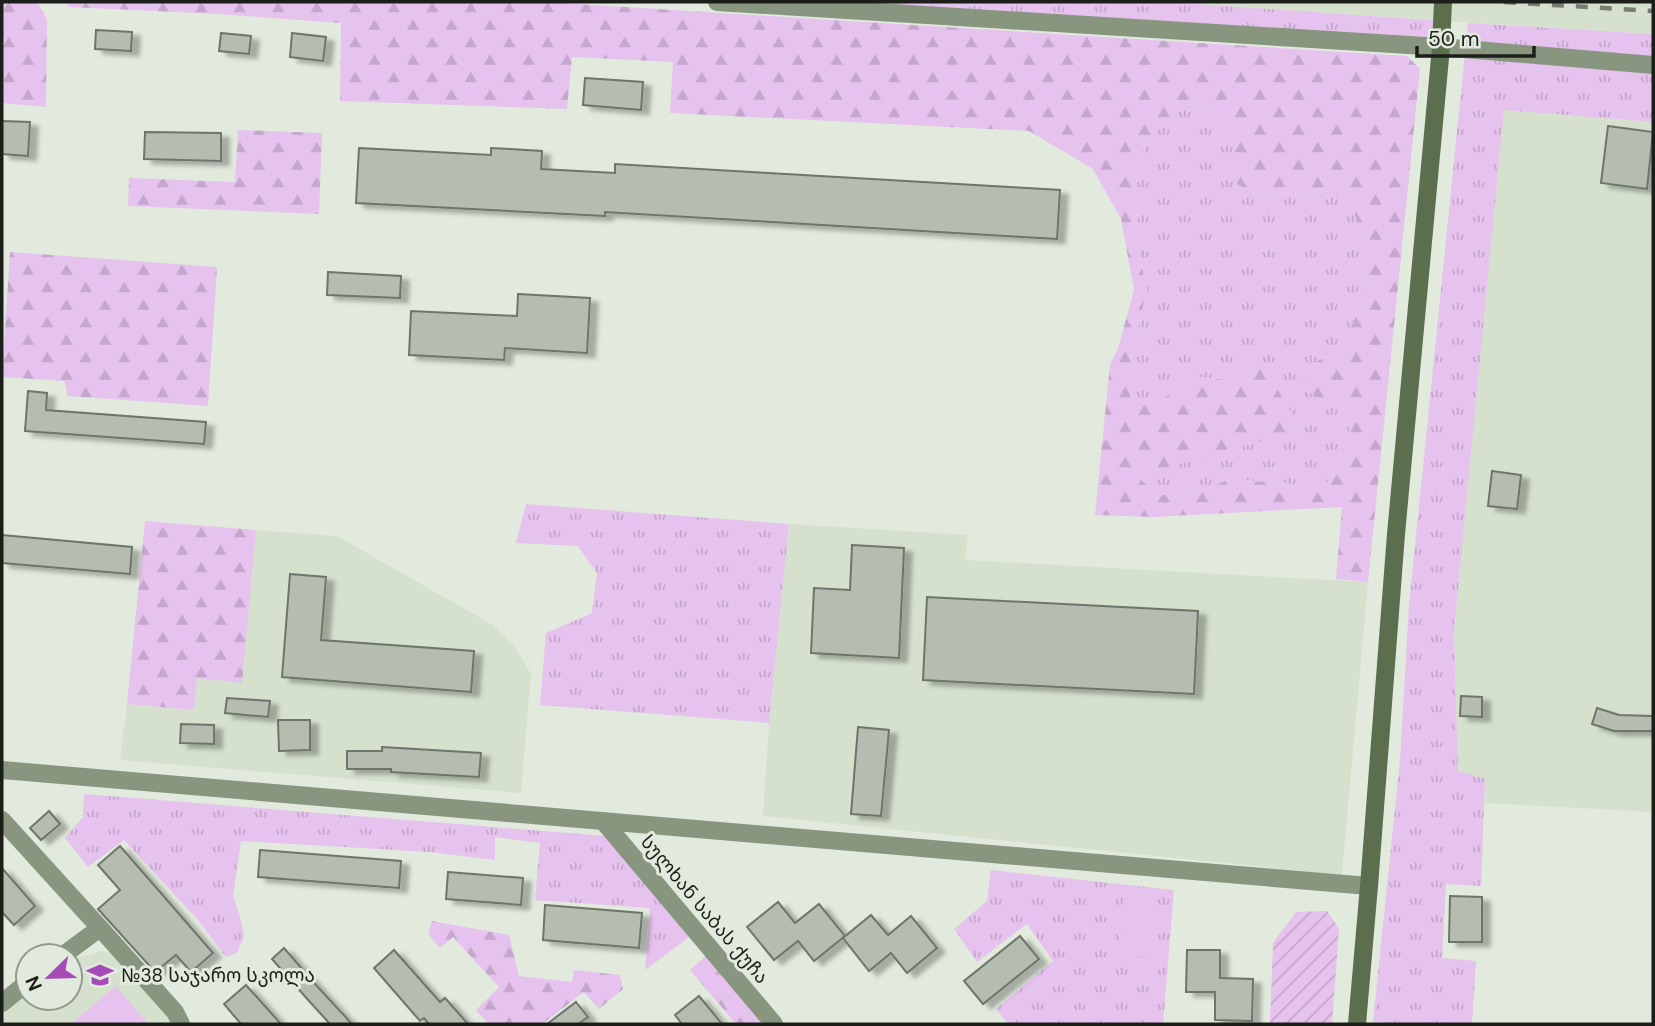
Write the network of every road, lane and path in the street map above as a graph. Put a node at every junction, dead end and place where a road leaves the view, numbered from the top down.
1 (717, 2) edge
2 (1443, 2) edge
3 (1441, 47) junction
4 (1653, 65) edge
5 (2, 770) edge
6 (2, 820) edge
7 (603, 821) junction
8 (1369, 886) junction
9 (100, 928) junction
10 (81, 942) edge
11 (181, 1024) edge
12 (774, 1024) edge
13 (1357, 1024) edge

1 - 3 street
2 - 3 main road
3 - 4 street
3 - 8 main road
5 - 7 street
6 - 9 street
7 - 8 street
7 - 12 street, სულხან საბას ქუჩა
8 - 13 main road
9 - 10 street
9 - 11 street

